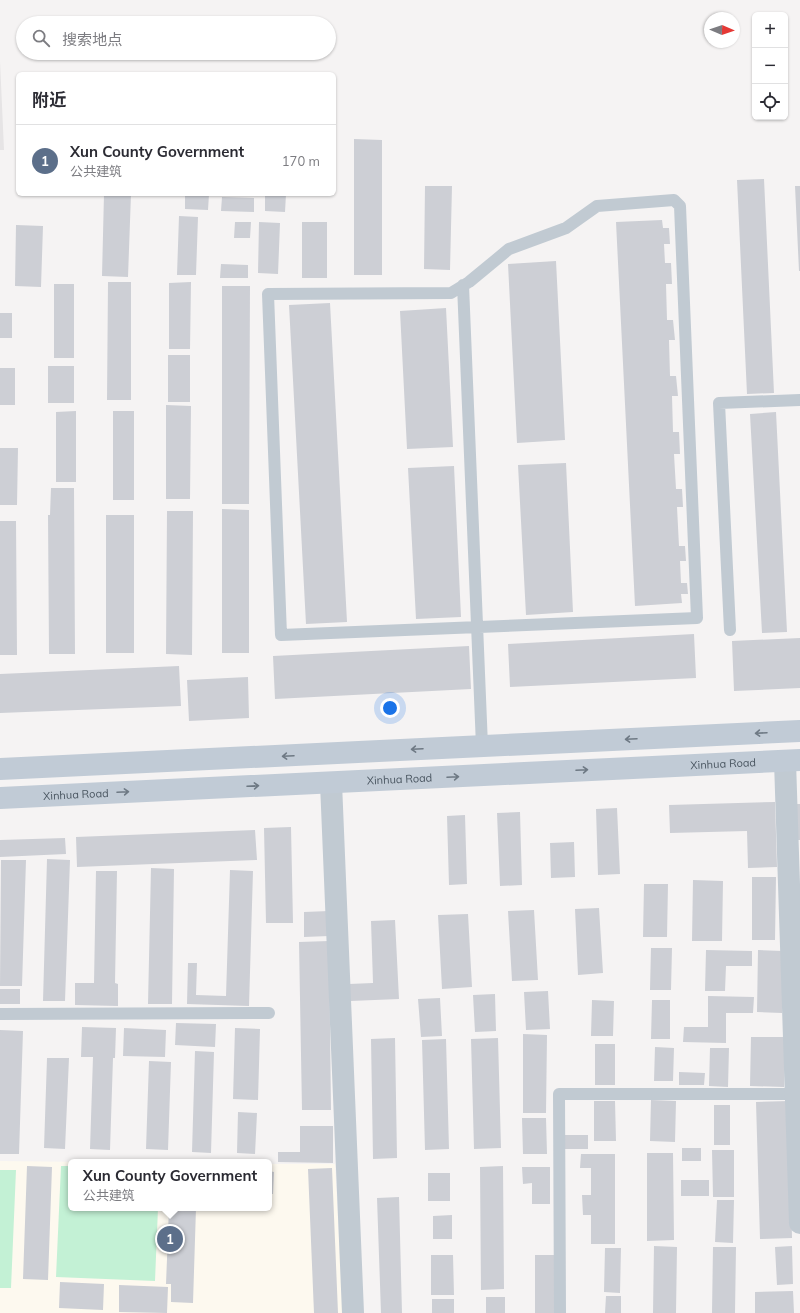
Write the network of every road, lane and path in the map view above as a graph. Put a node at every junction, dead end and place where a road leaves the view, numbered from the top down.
1 (463, 286) junction
2 (800, 400) edge
3 (477, 627) junction
4 (730, 630) dead end
5 (800, 731) edge
6 (482, 746) junction
7 (792, 760) edge
8 (0, 769) edge
9 (331, 783) junction
10 (0, 798) edge
11 (269, 1013) dead end
12 (0, 1014) edge
13 (796, 1094) junction
14 (800, 1223) edge
15 (353, 1313) edge
16 (560, 1313) edge

1 - 3 lane
1 - 3 lane
1 - 3 lane
2 - 4 lane
3 - 6 lane
5 -> 6 main road
6 -> 8 main road
9 -> 7 main road, Xinhua Road
7 - 13 street
10 -> 9 main road, Xinhua Road
9 - 15 street
11 - 12 lane
13 - 14 street
13 - 16 lane

